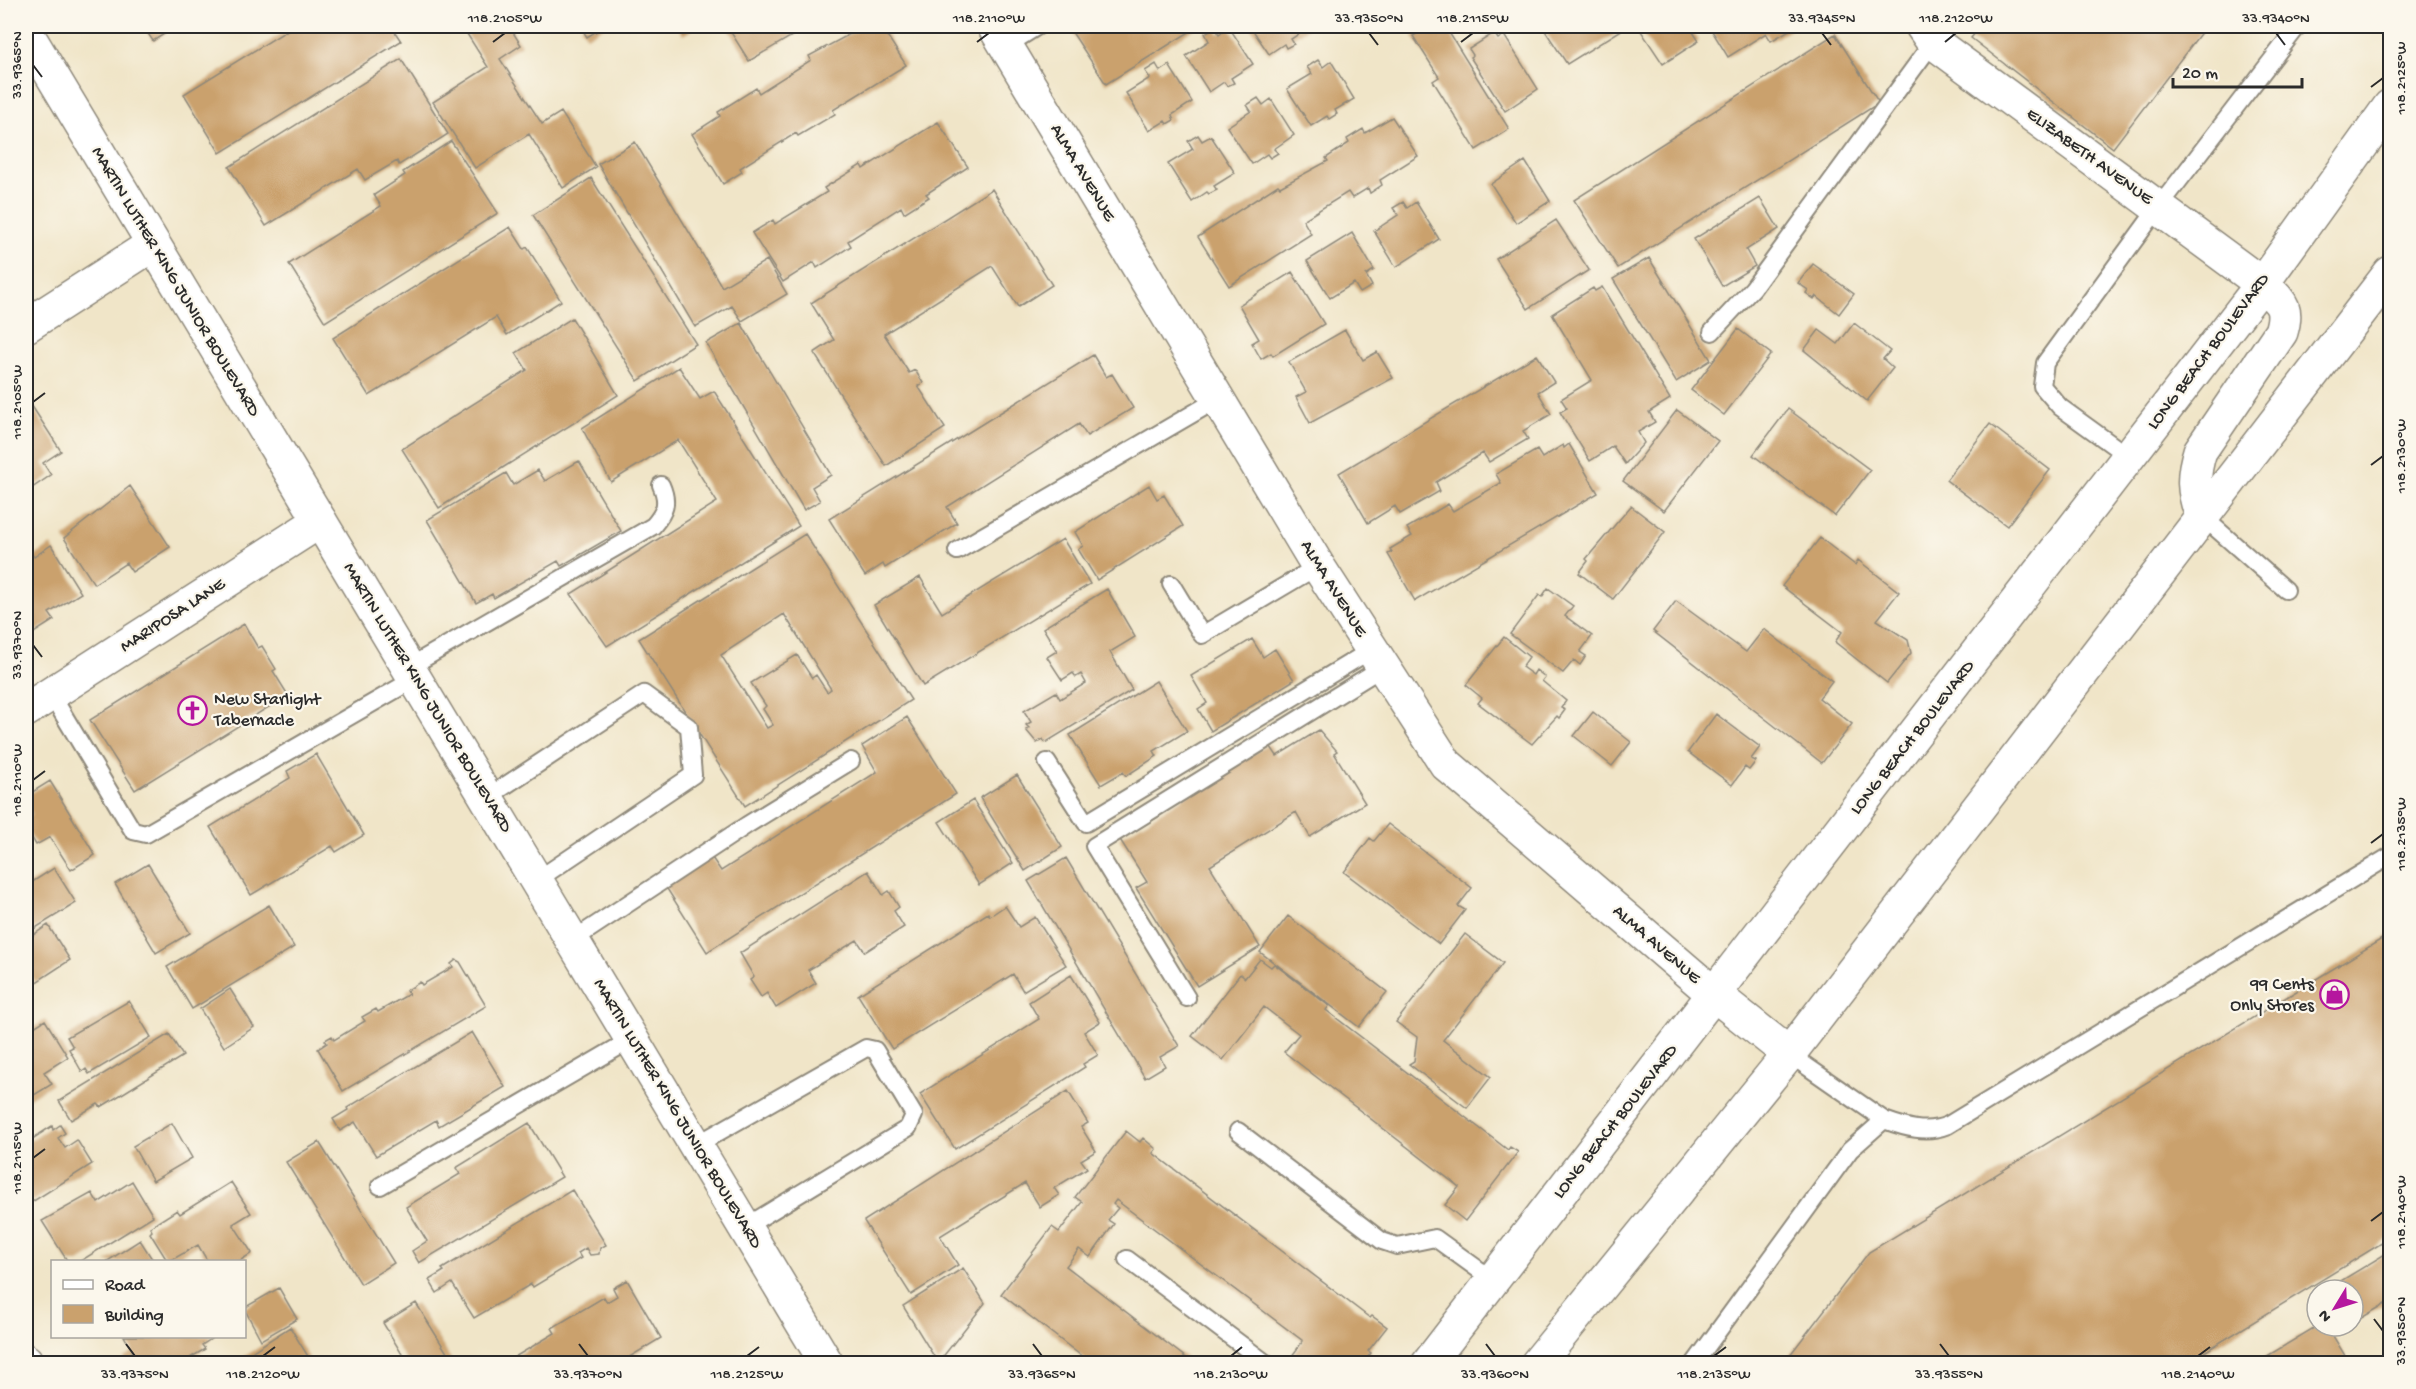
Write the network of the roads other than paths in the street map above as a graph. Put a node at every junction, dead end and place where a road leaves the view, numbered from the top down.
1 (1038, 26) edge
2 (2298, 26) edge
3 (26, 32) edge
4 (1928, 34) edge
5 (1000, 36) edge
6 (2391, 106) edge
7 (2158, 208) junction
8 (152, 245) junction
9 (2391, 273) edge
10 (2262, 284) junction
11 (26, 326) edge
12 (1712, 333) dead end
13 (1218, 399) junction
14 (2129, 457) junction
15 (661, 485) dead end
16 (2202, 516) junction
17 (320, 522) junction
18 (957, 551) dead end
19 (1318, 566) junction
20 (1171, 584) dead end
21 (2286, 590) dead end
22 (1377, 659) junction
23 (413, 673) junction
24 (38, 702) edge
25 (851, 761) dead end
26 (1047, 762) dead end
27 (488, 797) junction
28 (2391, 856) edge
29 (537, 879) junction
30 (573, 940) junction
31 (1715, 995) junction
32 (1187, 998) dead end
33 (633, 1039) junction
34 (1789, 1054) junction
35 (1884, 1120) junction
36 (1238, 1131) dead end
37 (696, 1146) junction
38 (380, 1186) dead end
39 (745, 1227) junction
40 (1128, 1259) dead end
41 (1493, 1280) junction
42 (827, 1364) edge
43 (1267, 1364) edge
44 (1428, 1364) edge
45 (1537, 1364) edge
46 (1694, 1364) edge

1 - 5 lane
2 - 7 lane
3 - 8 main road, MARTIN LUTHER KING JUNIOR BOULEVARD
4 - 7 main road, ELIZABETH AVENUE
4 - 12 lane
5 - 13 main road, ALMA AVENUE
6 - 10 main road, LONG BEACH BOULEVARD
7 - 10 main road, ELIZABETH AVENUE
7 - 14 lane
8 - 11 main road
8 - 17 main road, MARTIN LUTHER KING JUNIOR BOULEVARD
9 - 16 main road
10 - 14 main road, LONG BEACH BOULEVARD
10 - 16 main road, ELIZABETH AVENUE
13 - 18 lane
13 - 19 main road, ALMA AVENUE
14 - 31 main road, LONG BEACH BOULEVARD
15 - 23 lane
16 - 21 lane
16 - 34 main road
17 - 23 main road, MARTIN LUTHER KING JUNIOR BOULEVARD
17 - 24 main road, MARIPOSA LANE
19 - 20 lane
19 - 22 main road, ALMA AVENUE
22 - 26 lane
22 - 31 main road, ALMA AVENUE
22 - 32 lane
23 - 24 lane
23 - 27 main road, MARTIN LUTHER KING JUNIOR BOULEVARD
25 - 30 lane
27 - 29 main road, MARTIN LUTHER KING JUNIOR BOULEVARD
27 - 29 lane
28 - 35 lane
29 - 30 main road, MARTIN LUTHER KING JUNIOR BOULEVARD
30 - 33 main road, MARTIN LUTHER KING JUNIOR BOULEVARD
31 - 34 main road, ALMA AVENUE
31 - 41 main road, LONG BEACH BOULEVARD
33 - 37 main road, MARTIN LUTHER KING JUNIOR BOULEVARD
33 - 38 lane
34 - 35 lane
34 - 45 main road
35 - 46 lane
36 - 41 lane
37 - 39 main road, MARTIN LUTHER KING JUNIOR BOULEVARD
37 - 39 lane
39 - 42 main road, MARTIN LUTHER KING JUNIOR BOULEVARD
40 - 43 lane
41 - 44 main road, LONG BEACH BOULEVARD

